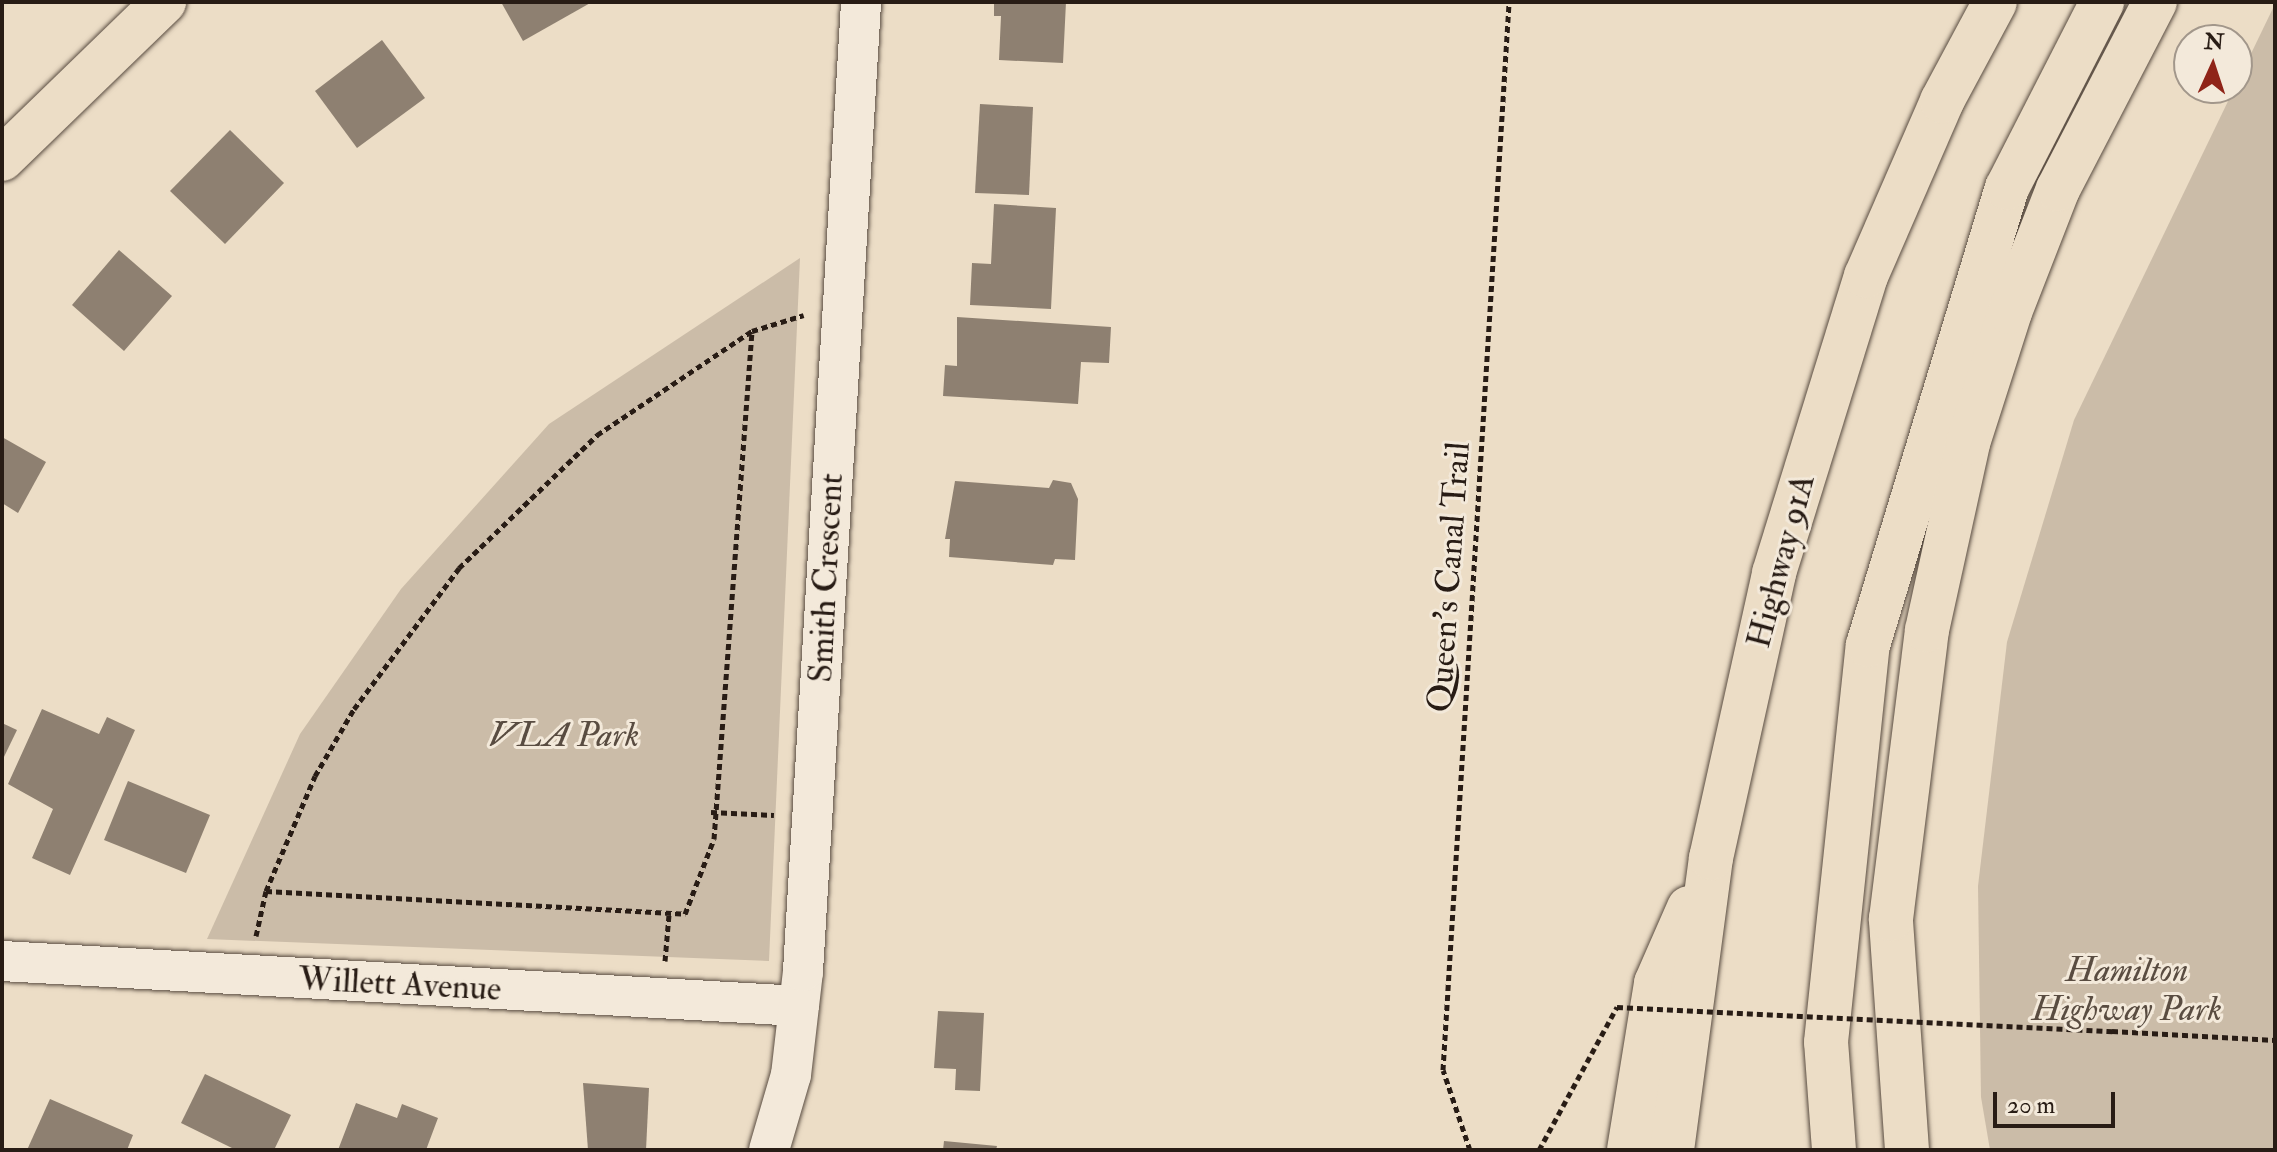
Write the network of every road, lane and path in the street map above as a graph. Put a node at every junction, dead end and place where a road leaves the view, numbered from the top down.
1 (164, 2) edge
2 (861, 2) edge
3 (1509, 2) edge
4 (1995, 2) edge
5 (2102, 2) edge
6 (2155, 2) edge
7 (2, 159) edge
8 (841, 313) junction
9 (752, 331) junction
10 (711, 812) junction
11 (812, 816) junction
12 (1711, 858) junction
13 (266, 891) junction
14 (2, 961) edge
15 (250, 977) junction
16 (799, 1006) junction
17 (2275, 1040) edge
18 (769, 1150) edge
19 (1470, 1150) edge
20 (1539, 1150) edge
21 (1629, 1150) edge
22 (1672, 1150) edge
23 (1834, 1150) edge
24 (1907, 1150) edge

1 - 7 main road
2 - 8 street, Smith Crescent
3 - 19 path, Queen's Canal Trail
4 - 12 main road, Highway 91A
5 - 23 main road
6 - 24 main road
8 - 9 path
8 - 11 street, Smith Crescent
9 - 10 path
9 - 13 path
10 - 11 path
10 - 13 path
11 - 16 street, Smith Crescent
12 - 21 main road
12 - 22 main road, Highway 91A
13 - 15 path
14 - 15 street, Willett Avenue
15 - 16 street, Willett Avenue
16 - 18 street, Smith Crescent
17 - 20 path, bridge

